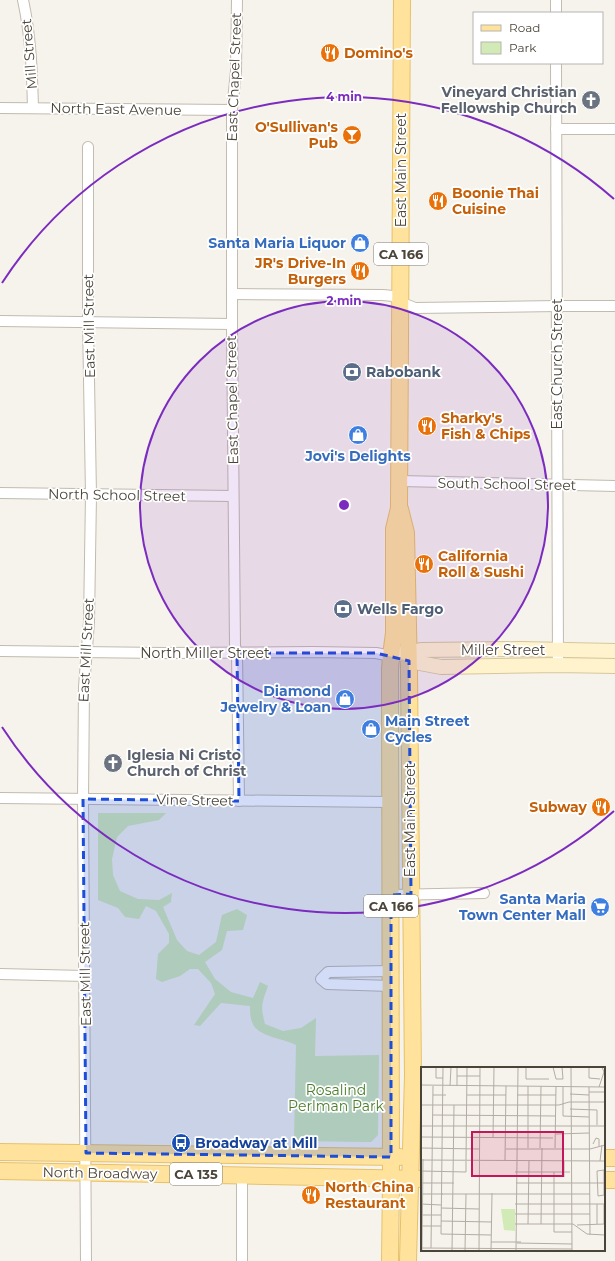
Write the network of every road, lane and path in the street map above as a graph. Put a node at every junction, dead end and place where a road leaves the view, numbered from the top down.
1 (23, 0) edge
2 (238, 0) edge
3 (402, 0) edge
4 (556, 0) edge
5 (556, 12) edge
6 (556, 64) edge
7 (0, 108) edge
8 (33, 108) junction
9 (232, 110) junction
10 (556, 129) junction
11 (615, 129) edge
12 (88, 147) dead end
13 (232, 294) junction
14 (397, 299) junction
15 (557, 306) junction
16 (615, 306) edge
17 (0, 321) edge
18 (88, 321) junction
19 (232, 324) junction
20 (400, 482) junction
21 (557, 485) junction
22 (615, 486) edge
23 (0, 493) edge
24 (91, 495) junction
25 (233, 496) junction
26 (399, 508) junction
27 (0, 650) edge
28 (558, 650) junction
29 (615, 651) edge
30 (87, 652) junction
31 (237, 653) junction
32 (390, 656) junction
33 (408, 657) junction
34 (558, 665) junction
35 (615, 666) edge
36 (0, 798) edge
37 (83, 799) junction
38 (240, 801) junction
39 (390, 802) junction
40 (484, 893) dead end
41 (411, 894) junction
42 (391, 895) junction
43 (0, 974) edge
44 (85, 976) junction
45 (391, 979) junction
46 (0, 1152) edge
47 (86, 1153) junction
48 (391, 1157) junction
49 (416, 1157) edge
50 (0, 1171) edge
51 (86, 1172) junction
52 (242, 1175) junction
53 (391, 1178) junction
54 (416, 1179) edge
55 (391, 1259) edge
56 (86, 1261) edge
57 (242, 1261) edge
58 (408, 1261) edge

1 - 8 street, Mill Street
2 - 9 street, East Chapel Street
3 - 14 main road, East Main Street / CA 166
4 - 5 street
6 - 10 street, East Church Street
7 - 8 street, North East Avenue
8 - 9 street, North East Avenue
9 - 13 street, East Chapel Street
10 - 11 street
10 - 15 street, East Church Street
12 - 18 street, East Mill Street
13 - 14 street
13 - 19 street, East Chapel Street
14 - 15 street
14 - 20 main road, East Main Street / CA 166
15 - 16 street
15 - 21 street, East Church Street
17 - 18 street
18 - 19 street
18 - 24 street, East Mill Street
19 - 25 street, East Chapel Street
20 - 21 street, South School Street
20 - 26 main road, East Main Street / CA 166
21 - 22 street, South School Street
21 - 28 street, East Church Street
23 - 24 street, North School Street
24 - 25 street, North School Street
24 - 30 street, East Mill Street
25 - 31 street, East Chapel Street
26 - 32 main road, East Main Street / CA 166
26 - 33 main road, East Main Street / CA 166
27 - 30 street, North Miller Street
28 - 29 street, Miller Street
28 - 33 street, Miller Street
28 - 34 street, East Church Street
30 - 31 street, North Miller Street
30 - 37 street, East Mill Street
31 - 32 street, North Miller Street
31 - 38 street, East Chapel Street
32 - 33 street, Miller Street
32 - 39 main road, East Main Street / CA 166
33 - 34 street, Miller Street
33 - 41 main road, East Main Street / CA 166
34 - 35 street, Miller Street
36 - 37 street, Vine Street
37 - 38 street, Vine Street
37 - 44 street, East Mill Street
38 - 39 street, Vine Street
39 - 42 main road, East Main Street / CA 166
40 - 41 street
41 - 42 street
41 - 49 main road, East Main Street / CA 166
42 - 45 main road, East Main Street / CA 166
43 - 44 street
44 - 47 street, East Mill Street
45 - 45 street
45 - 48 main road, East Main Street / CA 166
46 - 47 main road, North Broadway / CA 135
47 - 48 main road, North Broadway / CA 135
47 - 51 street, East Mill Street
48 - 49 main road, CA 135
48 - 53 main road, CA 166
49 - 54 main road, CA 166
50 - 51 main road, North Broadway / CA 135
51 - 52 main road, North Broadway / CA 135
51 - 56 street, East Mill Street
52 - 53 main road, North Broadway / CA 135
52 - 57 street
53 - 54 main road, CA 135
53 - 55 main road, CA 166
54 - 58 main road, CA 166

